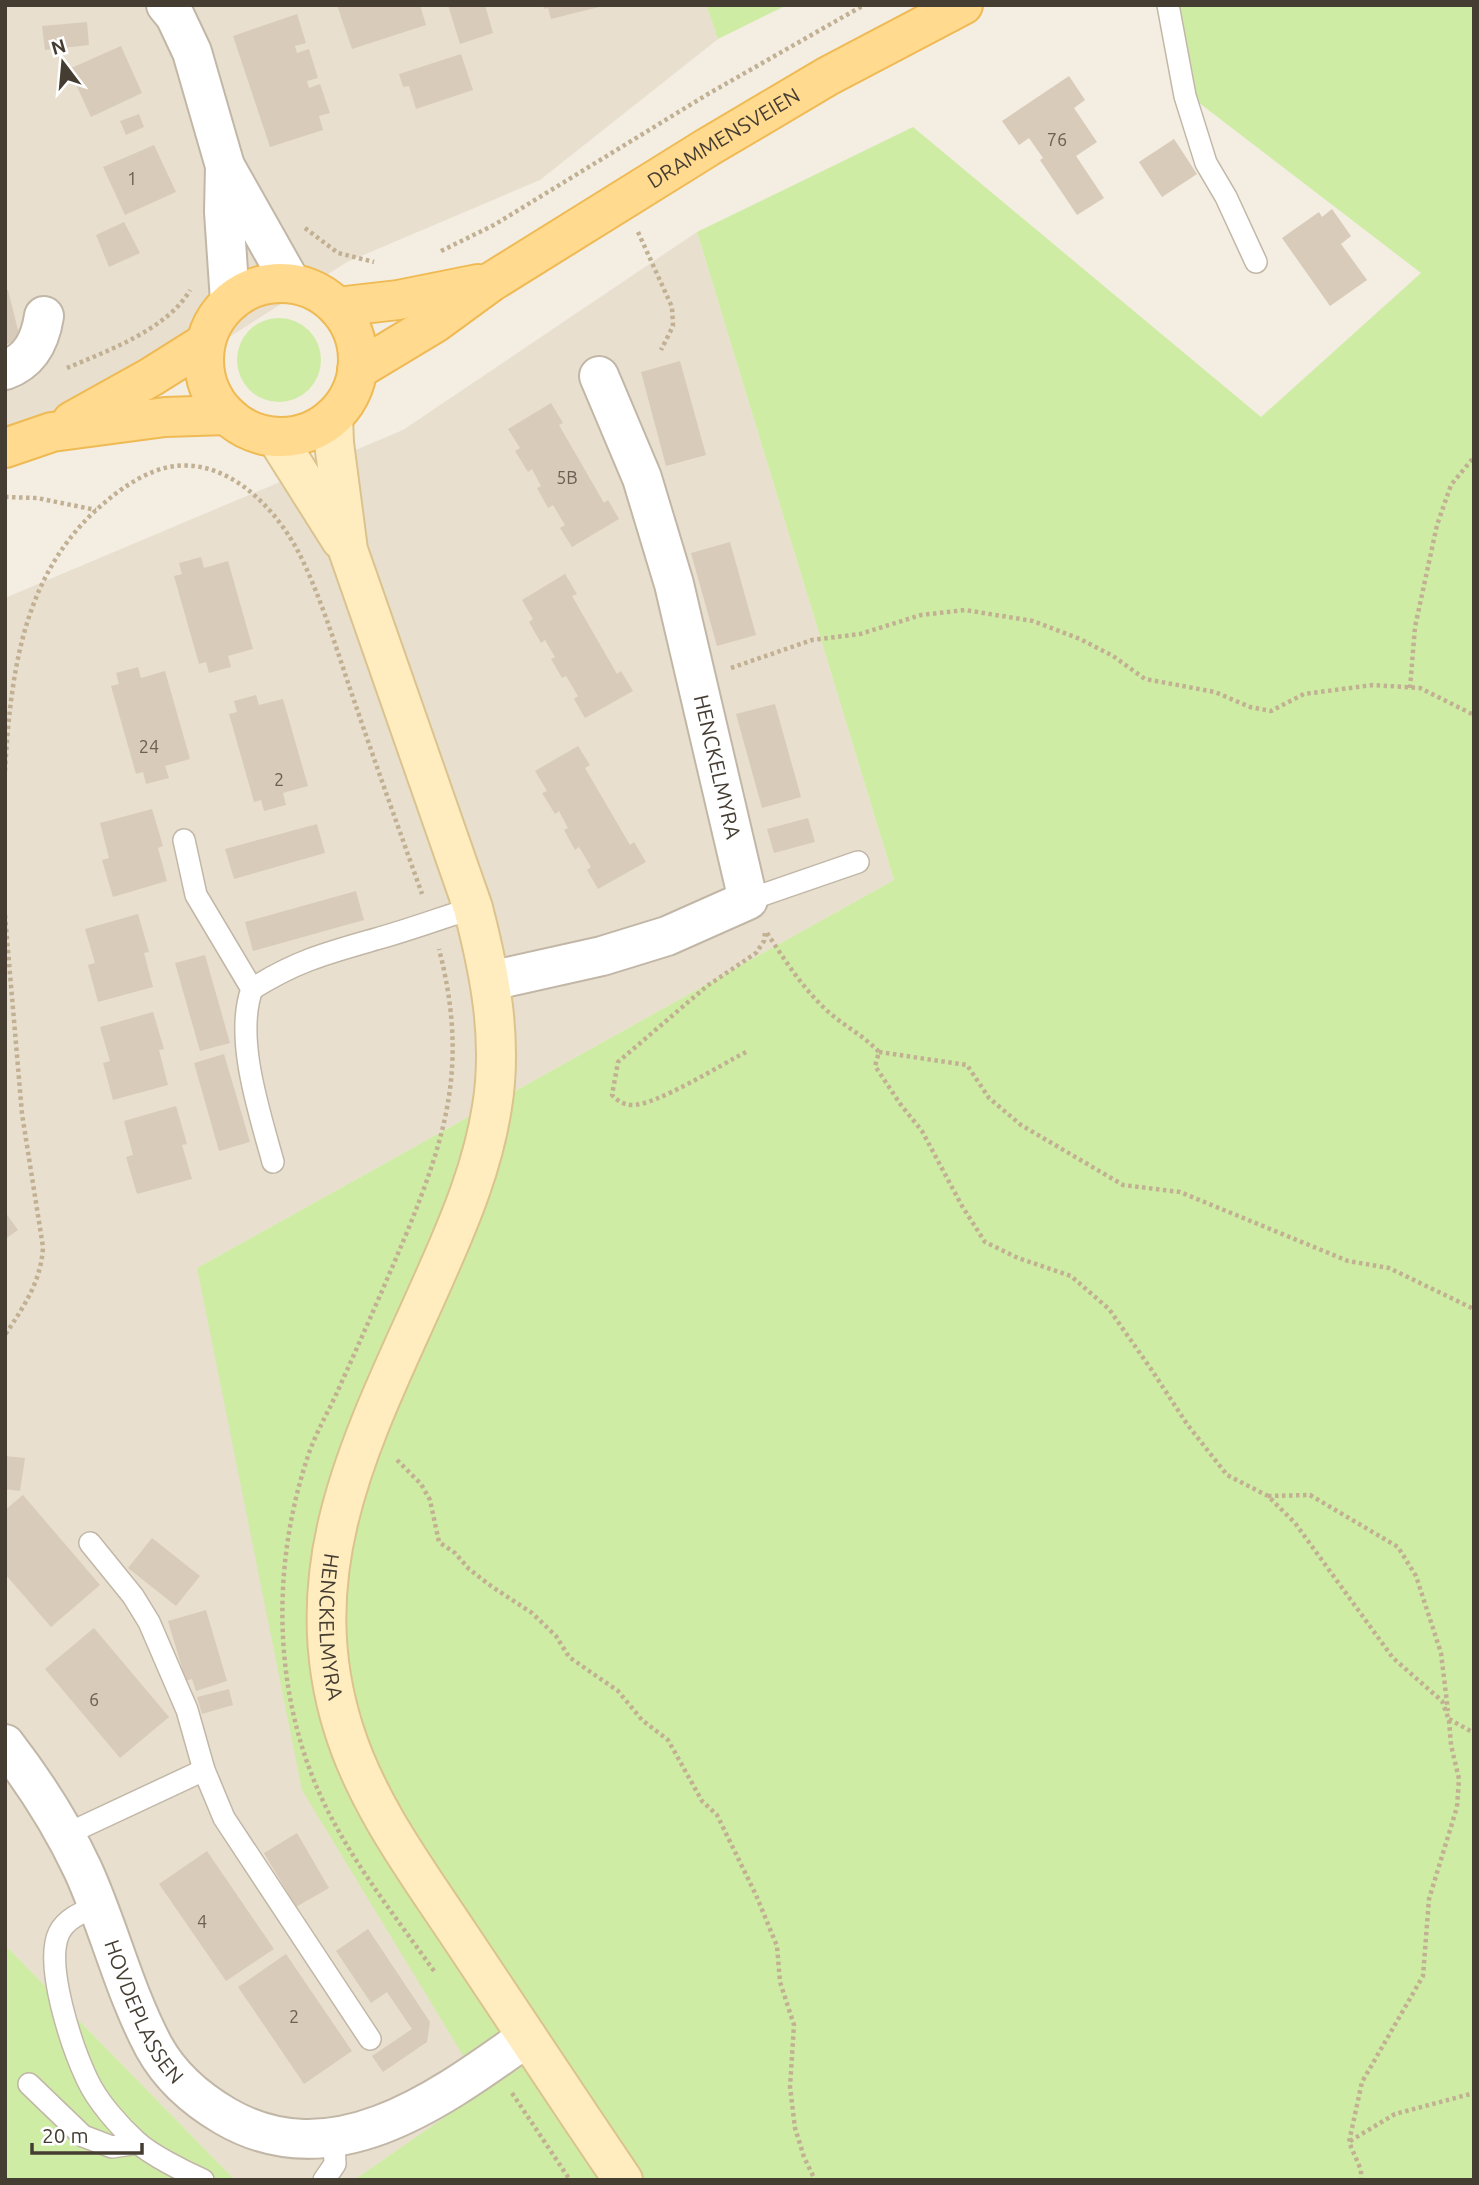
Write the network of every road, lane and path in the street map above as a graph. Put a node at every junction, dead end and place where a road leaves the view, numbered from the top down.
1 (166, 5) edge
2 (864, 5) edge
3 (963, 5) edge
4 (1168, 5) edge
5 (603, 160) junction
6 (225, 166) junction
7 (624, 200) junction
8 (303, 226) dead end
9 (431, 254) dead end
10 (1256, 262) dead end
11 (384, 263) dead end
12 (491, 282) junction
13 (291, 283) junction
14 (192, 284) dead end
15 (230, 301) junction
16 (337, 307) junction
17 (44, 316) dead end
18 (205, 343) junction
19 (661, 351) dead end
20 (5, 370) edge
21 (61, 370) dead end
22 (357, 370) junction
23 (600, 376) dead end
24 (227, 415) junction
25 (333, 417) junction
26 (52, 432) junction
27 (276, 437) junction
28 (5, 448) edge
29 (1474, 457) edge
30 (5, 497) edge
31 (96, 510) junction
32 (348, 551) junction
33 (696, 677) junction
34 (1410, 688) junction
35 (1474, 715) edge
36 (5, 771) edge
37 (184, 840) dead end
38 (858, 862) dead end
39 (473, 908) junction
40 (5, 915) edge
41 (760, 918) junction
42 (431, 921) junction
43 (490, 981) junction
44 (252, 989) junction
45 (746, 1052) dead end
46 (879, 1052) junction
47 (273, 1162) dead end
48 (1474, 1309) edge
49 (5, 1335) edge
50 (361, 1446) junction
51 (1268, 1496) junction
52 (90, 1543) dead end
53 (1449, 1720) junction
54 (1474, 1733) edge
55 (5, 1744) edge
56 (204, 1770) junction
57 (65, 1835) junction
58 (98, 1906) junction
59 (436, 1973) dead end
60 (527, 2036) junction
61 (370, 2039) dead end
62 (492, 2062) junction
63 (29, 2084) dead end
64 (1474, 2093) edge
65 (334, 2138) junction
66 (1349, 2142) junction
67 (138, 2143) junction
68 (203, 2180) edge
69 (324, 2180) edge
70 (570, 2180) edge
71 (622, 2180) edge
72 (815, 2180) edge
73 (1362, 2180) edge

1 - 6 street
2 - 5 path
3 - 7 main road, DRAMMENSVEIEN
4 - 10 lane
5 - 7 path
5 - 9 path
6 - 13 street
6 - 15 street
7 - 12 main road, DRAMMENSVEIEN
7 - 19 path
8 - 11 path
12 - 16 main road, DRAMMENSVEIEN
12 - 22 main road, DRAMMENSVEIEN
13 - 15 main road
13 - 16 main road
14 - 21 path
15 - 18 main road
16 - 22 main road
17 - 20 street
18 - 24 main road
18 - 26 main road
22 - 25 main road
23 - 33 street, HENCKELMYRA
24 - 26 main road
24 - 27 main road
25 - 27 main road
25 - 32 street, HENCKELMYRA
26 - 28 main road
27 - 32 street, HENCKELMYRA
29 - 34 path
30 - 31 path
31 - 36 path
31 - 42 path
32 - 39 street, HENCKELMYRA
33 - 34 path
33 - 41 street, HENCKELMYRA
34 - 35 path
37 - 44 lane
38 - 41 lane
39 - 42 lane
39 - 43 street, HENCKELMYRA
40 - 49 path
41 - 43 street
41 - 45 path
41 - 46 path
42 - 44 lane
42 - 59 path
43 - 50 street, HENCKELMYRA
44 - 47 lane
46 - 48 path
46 - 51 path
50 - 60 street, HENCKELMYRA
50 - 72 path
51 - 53 path
51 - 53 path
52 - 56 lane
53 - 54 path
53 - 66 path
55 - 57 street, HOVDEPLASSEN
56 - 57 lane
56 - 61 lane
57 - 58 street, HOVDEPLASSEN
58 - 65 street, HOVDEPLASSEN
58 - 67 lane
60 - 62 street, HOVDEPLASSEN
60 - 71 street, HENCKELMYRA
62 - 65 street, HOVDEPLASSEN
62 - 70 path
63 - 67 lane
64 - 66 path
65 - 69 lane
66 - 73 path
67 - 68 lane

